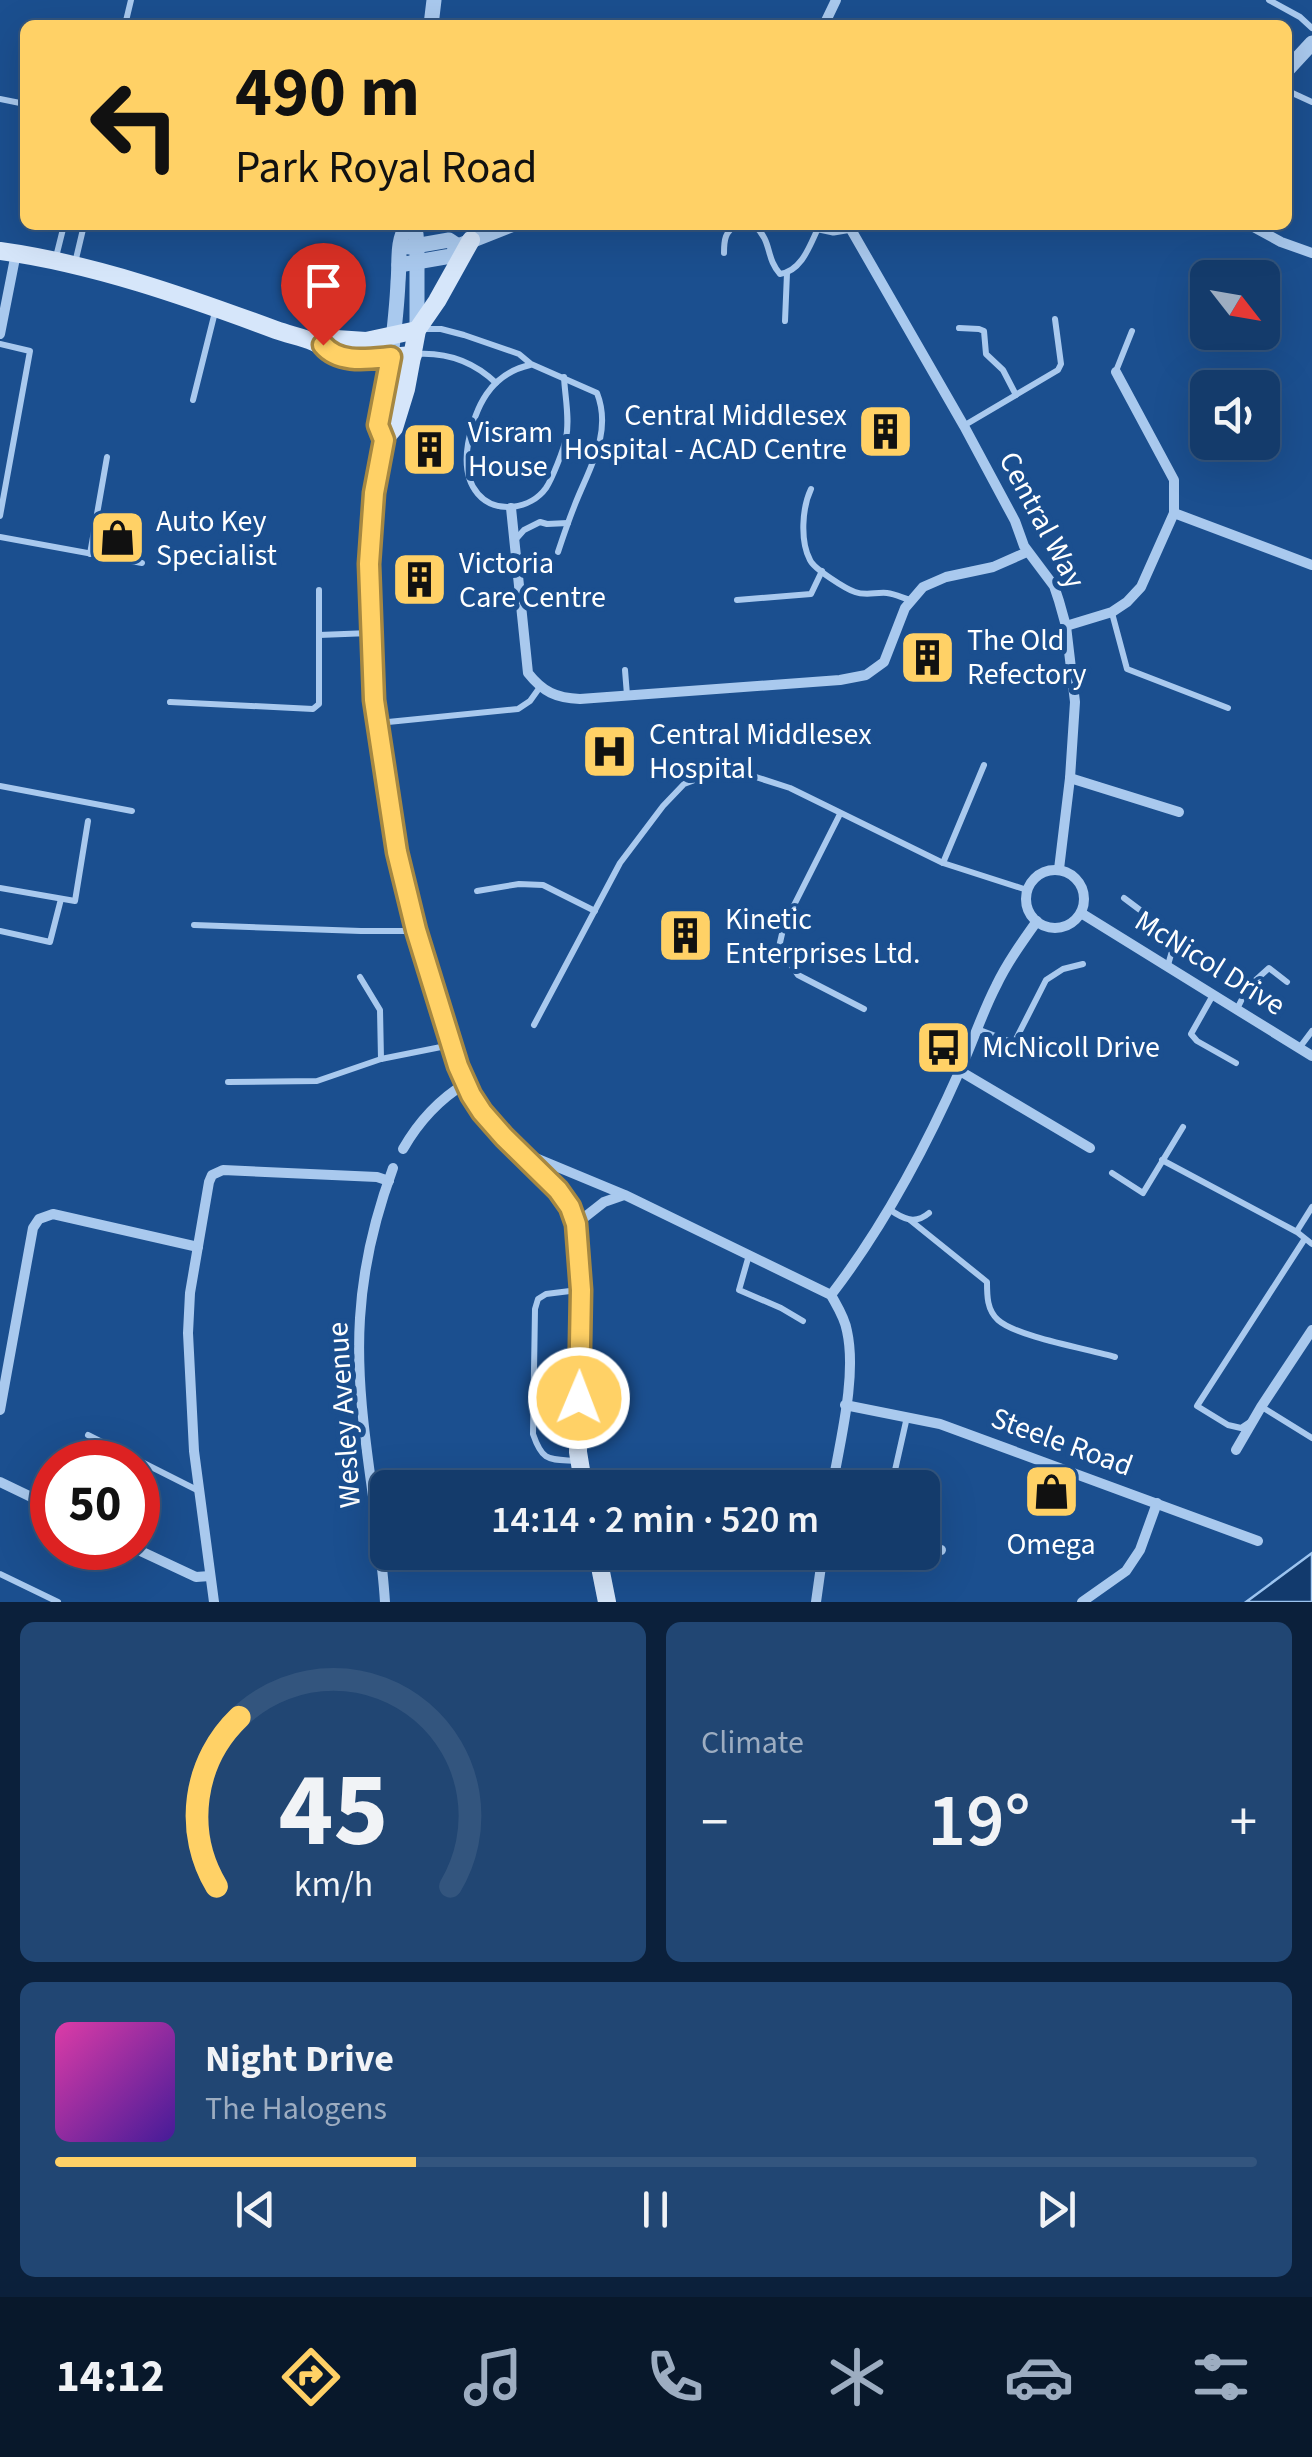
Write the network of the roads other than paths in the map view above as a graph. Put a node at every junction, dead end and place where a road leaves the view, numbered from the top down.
1 (1269, 0) edge
2 (1312, 28) edge
3 (1312, 42) edge
4 (1292, 64) edge
5 (63, 230) edge
6 (83, 230) edge
7 (405, 230) edge
8 (413, 230) edge
9 (498, 230) edge
10 (729, 230) edge
11 (760, 230) edge
12 (816, 230) edge
13 (853, 230) edge
14 (1259, 230) edge
15 (465, 243) junction
16 (417, 246) junction
17 (399, 248) junction
18 (8, 252) edge
19 (724, 253) dead end
20 (1312, 254) edge
21 (55, 262) junction
22 (417, 263) junction
23 (74, 266) junction
24 (399, 266) junction
25 (787, 274) junction
26 (216, 307) junction
27 (1055, 319) dead end
28 (786, 322) dead end
29 (960, 328) dead end
30 (417, 330) junction
31 (1132, 331) dead end
32 (0, 334) edge
33 (394, 336) junction
34 (0, 344) edge
35 (323, 345) junction
36 (413, 355) junction
37 (391, 357) junction
38 (530, 364) junction
39 (1116, 372) joint
40 (564, 377) junction
41 (496, 384) junction
42 (1016, 395) junction
43 (193, 400) dead end
44 (964, 426) junction
45 (384, 440) junction
46 (107, 458) dead end
47 (811, 490) dead end
48 (525, 503) junction
49 (511, 508) junction
50 (1174, 513) junction
51 (0, 516) edge
52 (540, 522) junction
53 (568, 523) junction
54 (0, 536) edge
55 (514, 542) junction
56 (558, 552) dead end
57 (1028, 552) junction
58 (90, 554) junction
59 (142, 563) dead end
60 (1312, 565) edge
61 (822, 571) junction
62 (319, 590) dead end
63 (738, 600) dead end
64 (911, 601) junction
65 (1112, 612) junction
66 (1066, 626) junction
67 (372, 633) junction
68 (319, 635) junction
69 (625, 670) dead end
70 (540, 687) junction
71 (627, 695) junction
72 (170, 702) dead end
73 (1228, 708) dead end
74 (377, 723) junction
75 (984, 765) dead end
76 (1070, 778) junction
77 (0, 786) edge
78 (132, 812) dead end
79 (1178, 812) dead end
80 (840, 814) junction
81 (88, 820) dead end
82 (943, 862) junction
83 (1059, 869) junction
84 (0, 888) edge
85 (1028, 890) junction
86 (477, 892) dead end
87 (61, 898) junction
88 (1124, 898) dead end
89 (595, 911) junction
90 (1081, 912) junction
91 (1037, 921) junction
92 (194, 925) dead end
93 (416, 930) junction
94 (0, 931) edge
95 (1083, 964) dead end
96 (1167, 966) junction
97 (360, 977) dead end
98 (1286, 982) dead end
99 (1213, 995) junction
100 (864, 1010) dead end
101 (1237, 1010) junction
102 (534, 1026) dead end
103 (977, 1029) junction
104 (1312, 1031) edge
105 (452, 1044) junction
106 (1299, 1048) junction
107 (1312, 1056) edge
108 (381, 1059) junction
109 (1236, 1064) dead end
110 (960, 1071) junction
111 (228, 1082) dead end
112 (466, 1083) junction
113 (1183, 1127) dead end
114 (1090, 1148) dead end
115 (403, 1149) dead end
116 (521, 1152) junction
117 (1162, 1160) junction
118 (394, 1168) dead end
119 (1112, 1173) dead end
120 (388, 1180) junction
121 (625, 1195) junction
122 (1312, 1207) edge
123 (889, 1209) junction
124 (929, 1213) dead end
125 (910, 1220) junction
126 (576, 1224) junction
127 (1297, 1232) junction
128 (1308, 1242) edge
129 (198, 1247) junction
130 (749, 1254) junction
131 (581, 1290) junction
132 (831, 1295) junction
133 (803, 1322) dead end
134 (1312, 1330) edge
135 (1116, 1358) dead end
136 (845, 1405) junction
137 (1261, 1406) junction
138 (0, 1410) edge
139 (908, 1416) junction
140 (1253, 1420) junction
141 (88, 1435) dead end
142 (1312, 1438) edge
143 (1236, 1450) dead end
144 (579, 1461) junction
145 (581, 1470) edge
146 (835, 1470) edge
147 (896, 1470) edge
148 (0, 1482) edge
149 (200, 1492) junction
150 (30, 1497) edge
151 (1157, 1503) junction
152 (1258, 1541) dead end
153 (160, 1560) edge
154 (600, 1570) edge
155 (820, 1570) edge
156 (0, 1574) edge
157 (210, 1576) junction
158 (58, 1602) edge
159 (214, 1602) edge
160 (385, 1602) edge
161 (606, 1602) edge
162 (816, 1602) edge
163 (1082, 1602) edge

1 - 2 lane
3 - 4 street
5 - 21 lane
6 - 23 lane
7 - 17 street
8 - 16 street
9 - 15 street
10 - 19 lane
11 - 25 lane
12 - 25 lane
13 - 44 street, Central Way
14 - 20 street
15 - 16 street
15 - 22 street
15 - 30 main road
16 - 17 street
16 - 22 street
17 - 24 street
18 - 21 main road
18 - 32 street
21 - 23 main road
22 - 24 street
22 - 30 street
23 - 26 main road
24 - 33 street
25 - 28 lane
26 - 35 main road
26 - 43 lane
27 - 42 lane
29 - 42 lane
30 - 33 main road
30 - 36 main road
30 - 38 lane
31 - 39 lane
33 - 35 main road
33 - 37 street
34 - 51 lane
35 - 37 main road
36 - 37 main road
36 - 41 lane
36 - 45 main road
37 - 45 main road
38 - 40 lane
38 - 41 lane
39 - 50 street
40 - 48 lane
40 - 53 lane
41 - 49 lane
42 - 44 lane
44 - 57 street, Central Way
45 - 67 main road
46 - 58 lane
47 - 61 lane
48 - 49 lane
48 - 52 lane
49 - 55 street
50 - 60 street
50 - 65 street
52 - 53 lane
52 - 55 lane
53 - 56 lane
54 - 58 lane
55 - 70 street
57 - 64 street
57 - 66 street, Central Way
58 - 59 lane
61 - 63 lane
61 - 64 lane
62 - 68 lane
64 - 71 street
65 - 66 street
65 - 73 lane
66 - 76 street, Central Way
67 - 68 lane
67 - 74 main road
68 - 72 lane
69 - 71 lane
70 - 71 street
70 - 74 lane
74 - 93 main road
75 - 82 lane
76 - 79 street
76 - 83 street, Central Way
77 - 78 lane
80 - 82 lane
80 - 89 lane
80 - 100 lane
81 - 87 lane
82 - 85 lane
83 - 85 street
83 - 90 street
84 - 87 lane
85 - 91 street
86 - 89 lane
87 - 94 lane
88 - 96 lane
89 - 102 lane
90 - 91 street
90 - 96 street, McNicol Drive
91 - 103 street
92 - 93 lane
93 - 105 main road
95 - 103 lane
96 - 99 street, McNicol Drive
97 - 108 lane
98 - 101 lane
99 - 101 street, McNicol Drive
99 - 109 lane
101 - 106 street, McNicol Drive
103 - 110 street
104 - 106 lane
105 - 108 lane
105 - 112 main road
106 - 107 street, McNicol Drive
108 - 111 lane
110 - 114 street
110 - 123 street
112 - 115 street
112 - 116 main road
113 - 117 lane
116 - 121 street
116 - 126 main road
117 - 119 lane
117 - 127 lane
118 - 120 street, Wesley Avenue
120 - 129 street
120 - 160 street, Wesley Avenue
121 - 126 street
121 - 130 street
122 - 127 lane
123 - 125 lane
123 - 132 street
124 - 125 lane
125 - 135 lane
126 - 131 main road
127 - 128 lane
128 - 140 lane
129 - 138 street
129 - 149 street
130 - 132 street
130 - 133 lane
131 - 144 main road
131 - 144 lane
132 - 136 street
134 - 137 street
136 - 139 street, Steele Road
136 - 146 street
137 - 140 street
137 - 142 lane
139 - 147 lane
139 - 151 street, Steele Road
140 - 143 street
141 - 149 lane
144 - 145 main road
148 - 150 street
149 - 157 street
151 - 152 street, Steele Road
151 - 163 street
153 - 157 street
154 - 161 main road
155 - 162 street
156 - 158 lane
157 - 159 street

